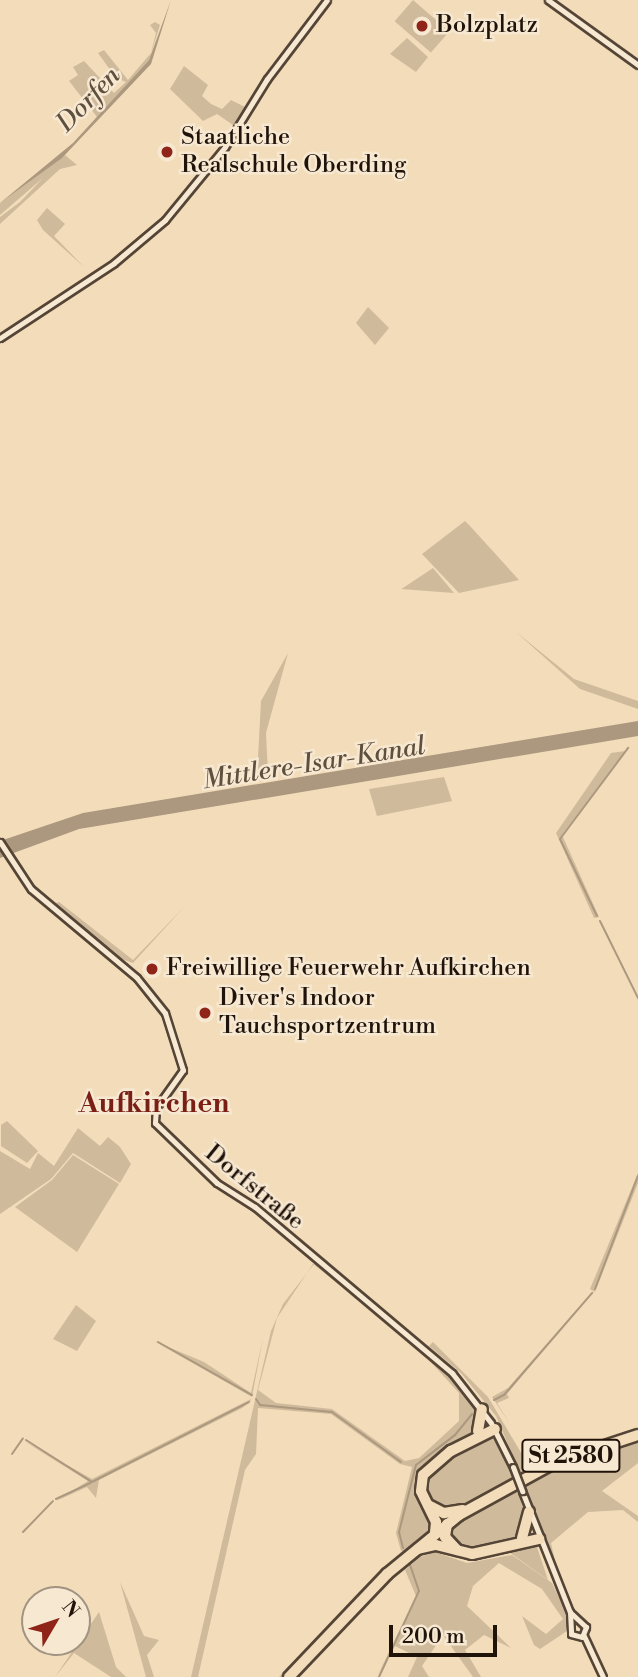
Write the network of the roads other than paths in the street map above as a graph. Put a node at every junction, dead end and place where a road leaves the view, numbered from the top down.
1 (327, 0) edge
2 (548, 0) edge
3 (638, 65) edge
4 (0, 338) edge
5 (0, 842) edge
6 (482, 1409) junction
7 (493, 1426) junction
8 (474, 1435) junction
9 (638, 1435) edge
10 (426, 1503) junction
11 (470, 1508) junction
12 (529, 1512) junction
13 (447, 1524) junction
14 (435, 1532) junction
15 (538, 1536) junction
16 (518, 1540) junction
17 (411, 1552) junction
18 (459, 1552) junction
19 (570, 1612) junction
20 (579, 1622) junction
21 (572, 1625) junction
22 (581, 1637) junction
23 (289, 1677) edge
24 (601, 1677) edge

1 - 4 street
2 - 3 street
5 - 6 street, Dorfstraße
6 - 7 street
6 - 8 highway
7 - 8 highway, St 2580
7 - 12 street, bridge
8 - 10 highway, St 2580
9 - 11 highway, St 2580
10 - 11 highway, St 2580
10 - 14 highway, St 2580
11 - 13 highway, St 2580
12 - 15 street
12 - 16 highway
13 - 14 highway, St 2580
13 - 18 highway
14 - 17 highway, St 2580
15 - 16 highway
15 - 19 street
16 - 18 highway
17 - 18 highway
17 - 23 highway, St 2580
19 - 20 street
19 - 21 street
20 - 21 street
20 - 22 street
21 - 22 street
22 - 24 street

